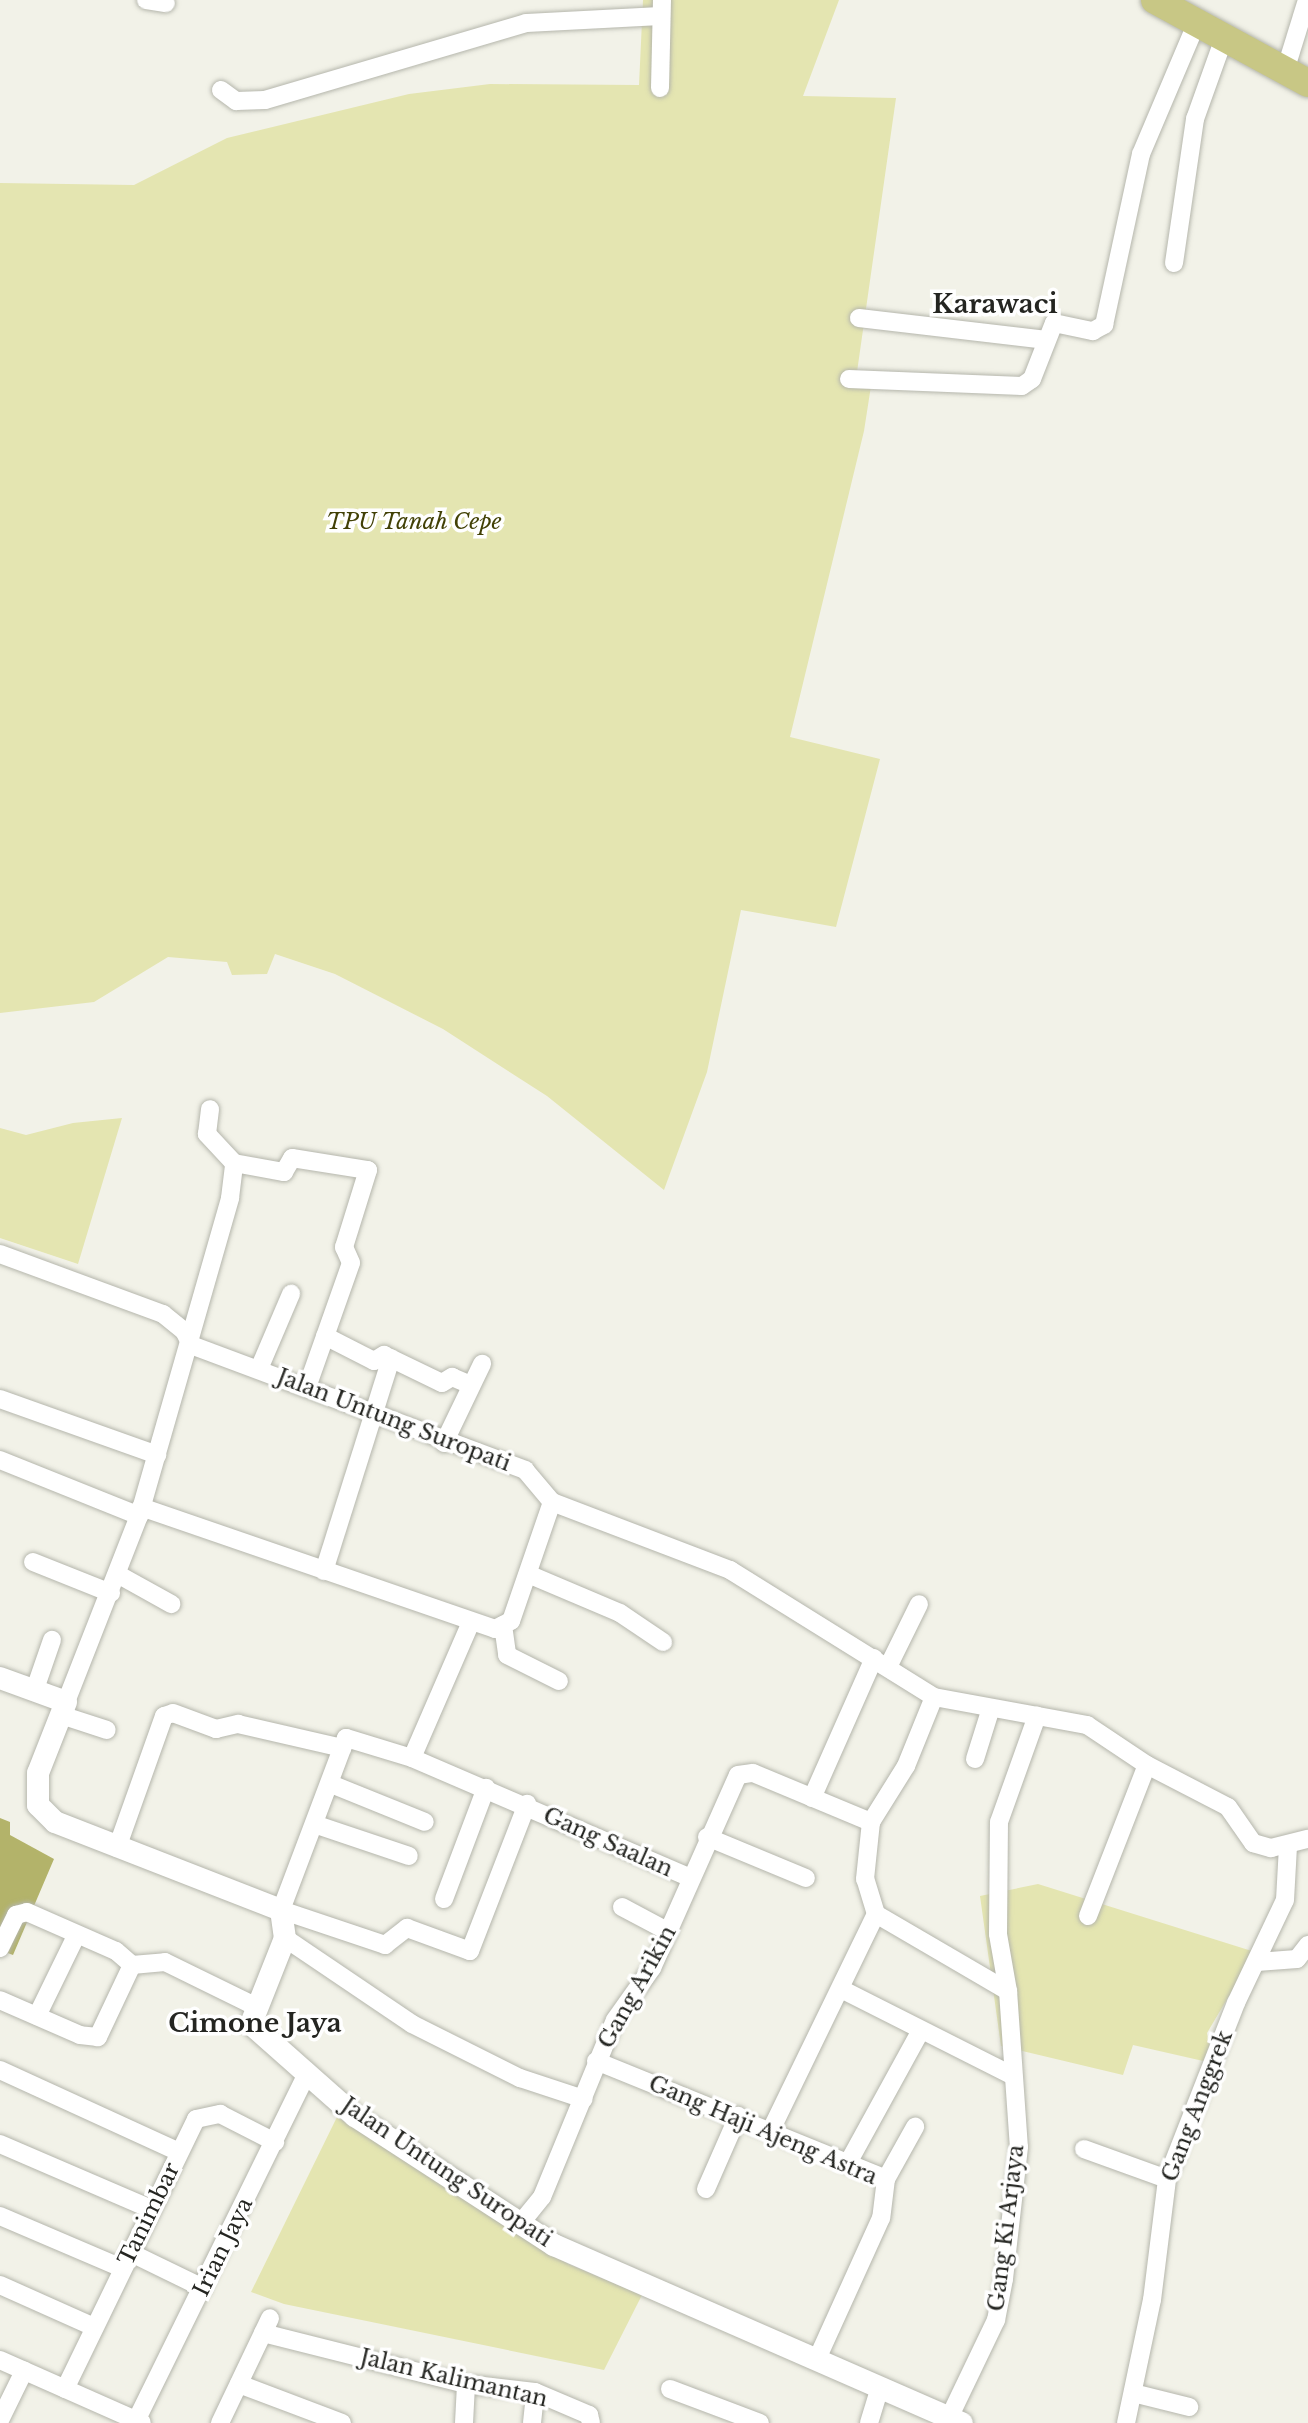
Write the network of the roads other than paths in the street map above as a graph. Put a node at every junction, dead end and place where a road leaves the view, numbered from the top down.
1 (146, 0) edge
2 (1155, 0) edge
3 (1307, 0) edge
4 (166, 3) dead end
5 (662, 8) edge
6 (1189, 12) edge
7 (1224, 38) junction
8 (1296, 77) edge
9 (660, 88) dead end
10 (221, 90) dead end
11 (1174, 263) dead end
12 (859, 318) dead end
13 (1047, 340) junction
14 (849, 379) dead end
15 (210, 1109) dead end
16 (234, 1163) junction
17 (0, 1254) edge
18 (291, 1294) dead end
19 (325, 1336) junction
20 (191, 1345) junction
21 (391, 1358) junction
22 (482, 1364) dead end
23 (259, 1369) junction
24 (471, 1385) junction
25 (307, 1387) junction
26 (0, 1399) edge
27 (376, 1418) junction
28 (444, 1443) junction
29 (157, 1455) junction
30 (0, 1460) edge
31 (552, 1502) junction
32 (140, 1511) junction
33 (33, 1562) dead end
34 (324, 1571) junction
35 (528, 1574) junction
36 (119, 1575) junction
37 (111, 1593) junction
38 (171, 1604) dead end
39 (919, 1604) dead end
40 (471, 1622) junction
41 (503, 1625) junction
42 (52, 1640) dead end
43 (663, 1642) dead end
44 (881, 1662) junction
45 (0, 1678) edge
46 (559, 1681) dead end
47 (35, 1689) junction
48 (934, 1697) junction
49 (63, 1708) junction
50 (991, 1708) junction
51 (1037, 1716) junction
52 (107, 1730) dead end
53 (342, 1748) junction
54 (412, 1758) junction
55 (975, 1759) dead end
56 (1147, 1765) junction
57 (331, 1784) junction
58 (486, 1788) junction
59 (812, 1798) junction
60 (527, 1804) junction
61 (425, 1822) dead end
62 (871, 1822) junction
63 (314, 1824) junction
64 (707, 1837) junction
65 (1308, 1839) edge
66 (1288, 1846) junction
67 (117, 1848) junction
68 (409, 1856) dead end
69 (690, 1878) junction
70 (806, 1878) dead end
71 (444, 1899) dead end
72 (622, 1907) dead end
73 (281, 1910) junction
74 (876, 1914) junction
75 (1088, 1916) dead end
76 (669, 1932) junction
77 (76, 1936) junction
78 (285, 1938) junction
79 (1308, 1945) edge
80 (0, 1948) edge
81 (1257, 1962) junction
82 (132, 1965) junction
83 (843, 1990) junction
84 (1008, 1991) junction
85 (0, 2000) edge
86 (257, 2007) junction
87 (37, 2016) junction
88 (920, 2032) junction
89 (596, 2061) junction
90 (0, 2070) edge
91 (308, 2072) junction
92 (1011, 2075) junction
93 (584, 2099) junction
94 (738, 2116) junction
95 (915, 2127) dead end
96 (771, 2130) junction
97 (275, 2142) junction
98 (0, 2144) edge
99 (1084, 2149) dead end
100 (179, 2152) junction
101 (848, 2163) junction
102 (886, 2179) junction
103 (1167, 2179) junction
104 (706, 2189) dead end
105 (151, 2209) junction
106 (0, 2216) edge
107 (520, 2224) junction
108 (125, 2260) junction
109 (0, 2285) edge
110 (203, 2288) junction
111 (94, 2327) junction
112 (817, 2359) junction
113 (0, 2360) edge
114 (24, 2371) junction
115 (239, 2384) junction
116 (466, 2384) junction
117 (880, 2387) junction
118 (65, 2389) junction
119 (670, 2389) dead end
120 (535, 2392) junction
121 (1133, 2393) junction
122 (1189, 2407) dead end
123 (956, 2419) edge
124 (0, 2420) edge
125 (138, 2422) edge
126 (220, 2423) edge
127 (342, 2423) edge
128 (464, 2423) edge
129 (532, 2423) edge
130 (591, 2423) edge
131 (760, 2423) edge
132 (869, 2423) edge
133 (1126, 2423) edge

1 - 4 street
2 - 6 main road
3 - 8 street
5 - 9 street
5 - 10 street
6 - 7 main road
6 - 13 street
7 - 8 main road
7 - 11 street
12 - 13 street
13 - 14 street
15 - 16 street
16 - 19 street
16 - 20 street
17 - 20 street
18 - 23 street
19 - 21 street
19 - 25 street
20 - 23 street, Jalan Untung Suropati
20 - 29 street
21 - 24 street
21 - 27 street
22 - 24 street
23 - 25 street, Jalan Untung Suropati
24 - 28 street
25 - 27 street, Jalan Untung Suropati
26 - 29 street
27 - 28 street, Jalan Untung Suropati
27 - 34 street
28 - 31 street, Jalan Untung Suropati
29 - 32 street
30 - 32 street
31 - 35 street
31 - 44 street, Jalan Untung Suropati
32 - 34 street
32 - 36 street
33 - 37 street
34 - 40 street
35 - 41 street
35 - 43 street
36 - 37 street
36 - 38 street
37 - 49 street
39 - 44 street
40 - 41 street
40 - 54 street
41 - 46 street
42 - 47 street
44 - 48 street, Jalan Untung Suropati
44 - 59 street
45 - 47 street
47 - 49 street
48 - 50 street, Jalan Untung Suropati
48 - 62 street
49 - 52 street
49 - 67 street
50 - 51 street, Jalan Untung Suropati
50 - 55 street
51 - 56 street, Jalan Untung Suropati
51 - 84 street, Gang Ki Arjaya
53 - 54 street, Gang Saalan
53 - 57 street
53 - 67 street
54 - 58 street, Gang Saalan
56 - 66 street, Jalan Untung Suropati
56 - 75 street
57 - 61 street
57 - 63 street
58 - 60 street, Gang Saalan
58 - 71 street
59 - 62 street, Gang Arikin
59 - 64 street, Gang Arikin
60 - 69 street, Gang Saalan
60 - 73 street
62 - 74 street
63 - 68 street
63 - 73 street
64 - 69 street, Gang Arikin
64 - 70 street
65 - 66 street, Jalan Untung Suropati
66 - 81 street, Gang Anggrek
67 - 73 street
69 - 76 street, Gang Arikin
72 - 76 street
73 - 78 street
74 - 83 street
74 - 84 street
76 - 89 street, Gang Arikin
77 - 80 street
77 - 82 street
77 - 87 street
78 - 86 street
78 - 93 street
79 - 81 street
81 - 103 street, Gang Anggrek
82 - 86 street
82 - 87 street
83 - 88 street
83 - 96 street
84 - 92 street, Gang Ki Arjaya
85 - 87 street
86 - 91 street, Jalan Untung Suropati
88 - 92 street
88 - 101 street
89 - 93 street, Gang Arikin
89 - 94 street, Gang Haji Ajeng Astra
90 - 100 street
91 - 97 street, Irian Jaya
91 - 107 street, Jalan Untung Suropati
92 - 123 street, Gang Ki Arjaya
93 - 107 street, Gang Arikin
94 - 96 street, Gang Haji Ajeng Astra
94 - 104 street
95 - 102 street
96 - 101 street, Gang Haji Ajeng Astra
97 - 100 street, Tanimbar
97 - 110 street, Irian Jaya
98 - 105 street
99 - 103 street
100 - 105 street, Tanimbar
101 - 102 street, Gang Haji Ajeng Astra
102 - 112 street, Gang Haji Ajeng Astra
103 - 121 street, Gang Anggrek
105 - 108 street, Tanimbar
106 - 108 street
107 - 112 street, Jalan Untung Suropati
108 - 110 street
108 - 111 street, Tanimbar
109 - 111 street
110 - 125 street, Irian Jaya
111 - 118 street, Tanimbar
112 - 117 street, Jalan Untung Suropati
113 - 114 street
114 - 118 street
114 - 124 street
115 - 116 street, Jalan Kalimantan
115 - 126 street
115 - 127 street
116 - 120 street, Jalan Kalimantan
116 - 128 street
117 - 123 street, Jalan Untung Suropati
117 - 132 street
118 - 125 street
119 - 131 street
120 - 129 street
120 - 130 street, Jalan Kalimantan
121 - 122 street
121 - 133 street, Gang Anggrek

